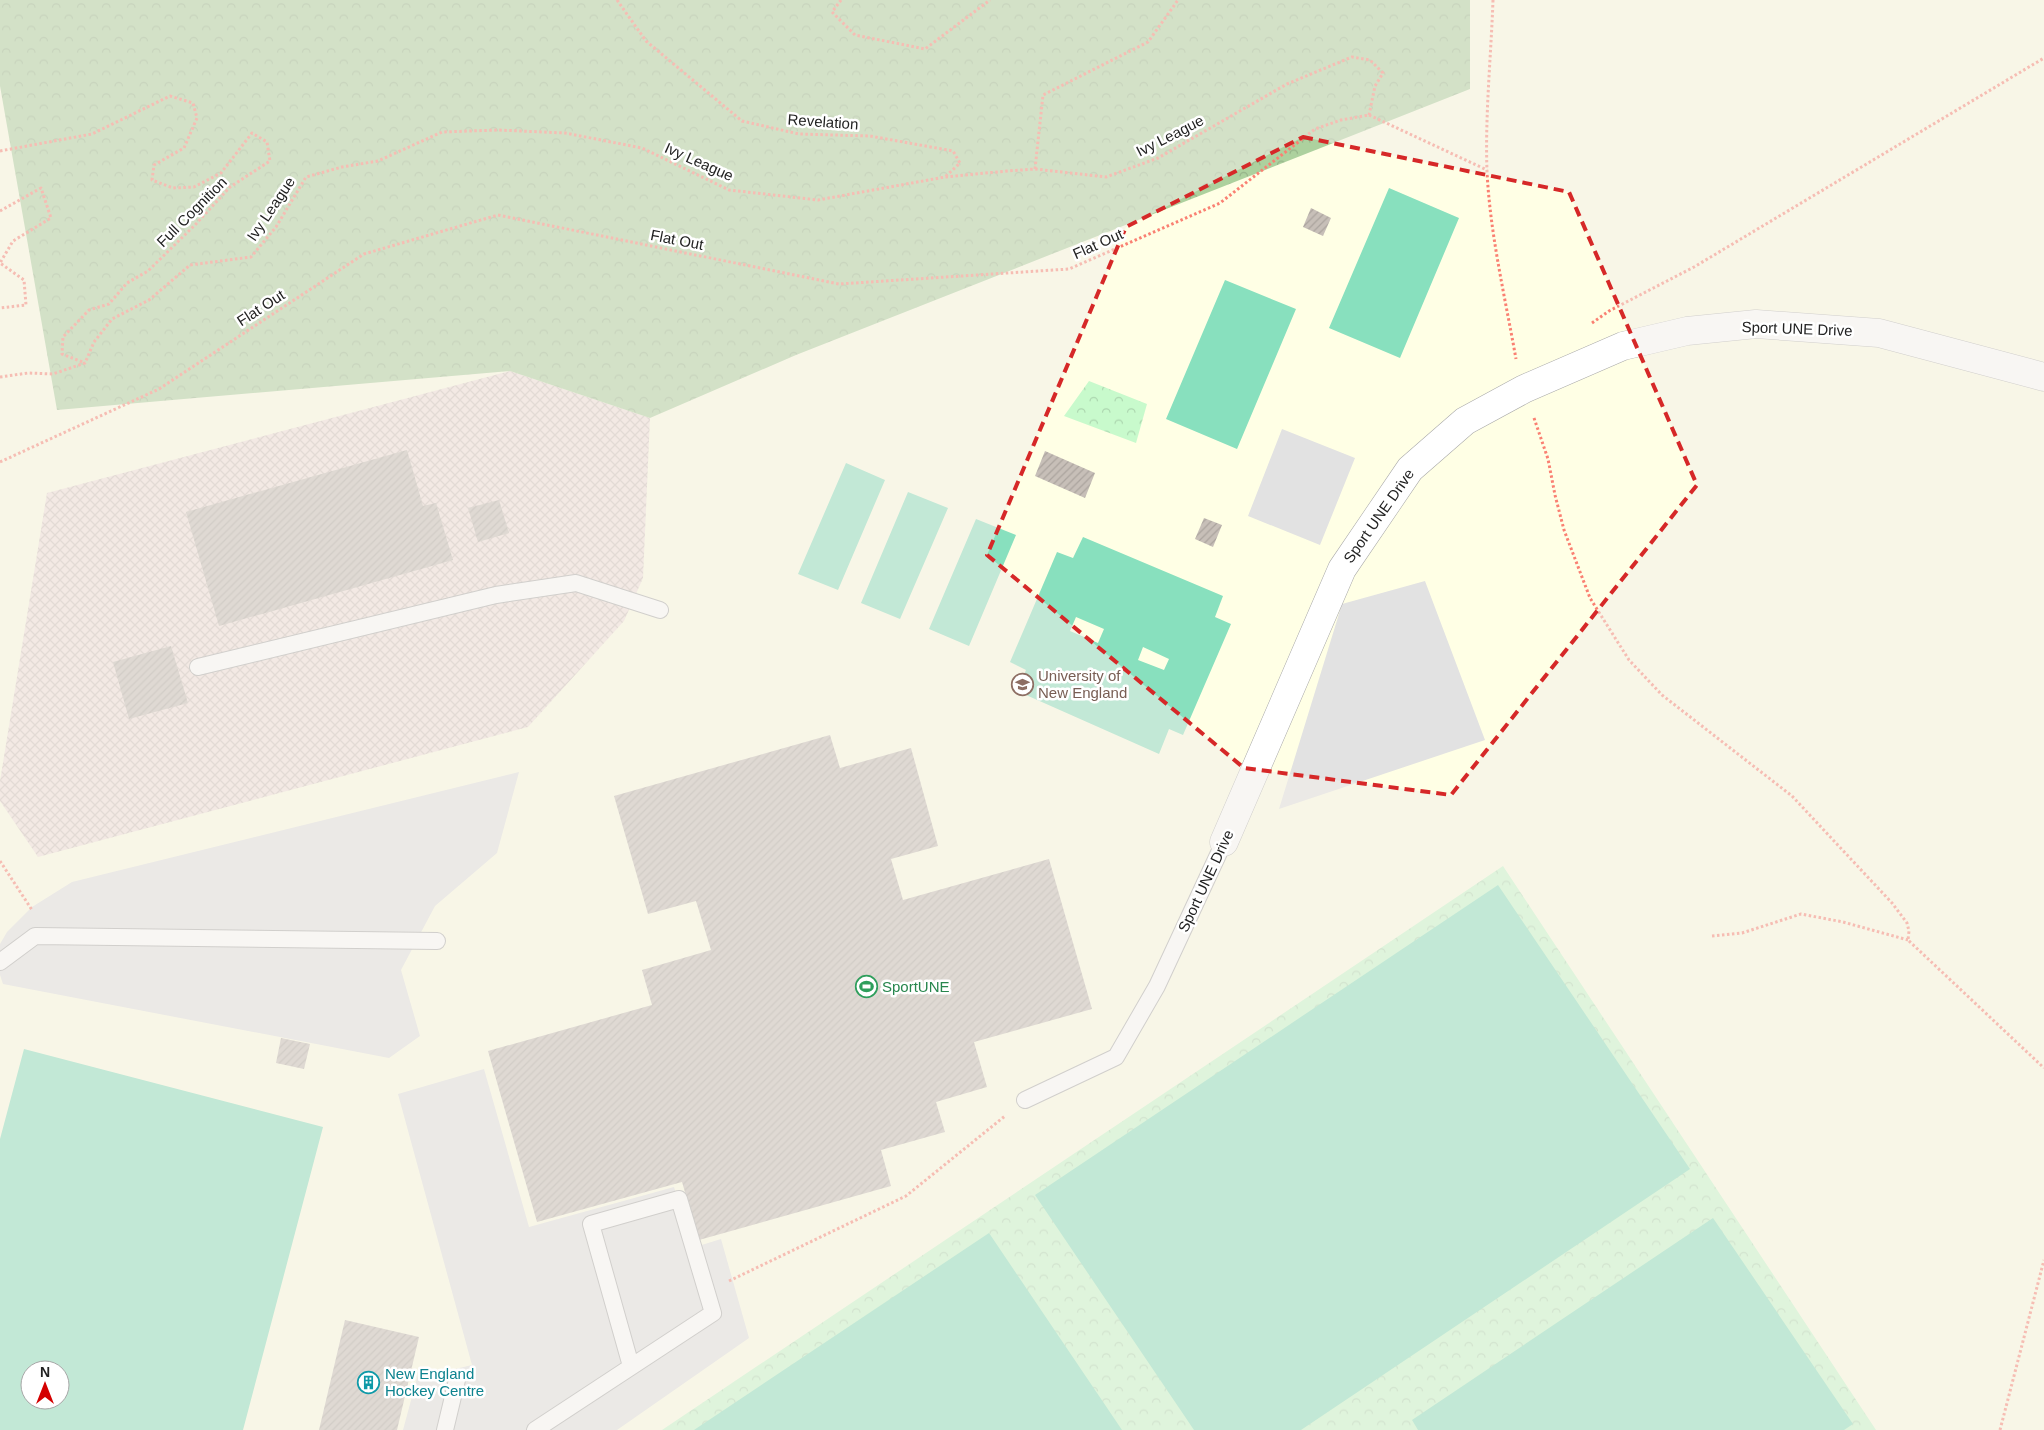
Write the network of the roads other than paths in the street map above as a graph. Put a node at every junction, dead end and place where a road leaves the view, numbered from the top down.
1 (2044, 377) edge
2 (660, 610) dead end
3 (198, 667) dead end
4 (1224, 842) joint
5 (437, 941) dead end
6 (0, 962) edge
7 (1025, 1100) road end
8 (631, 1366) junction
9 (457, 1380) dead end
10 (445, 1430) edge
11 (535, 1430) edge

1 - 4 street, Sport UNE Drive
2 - 3 lane
4 - 7 lane, Sport UNE Drive
5 - 6 lane
8 - 8 lane
8 - 11 lane
9 - 10 lane

